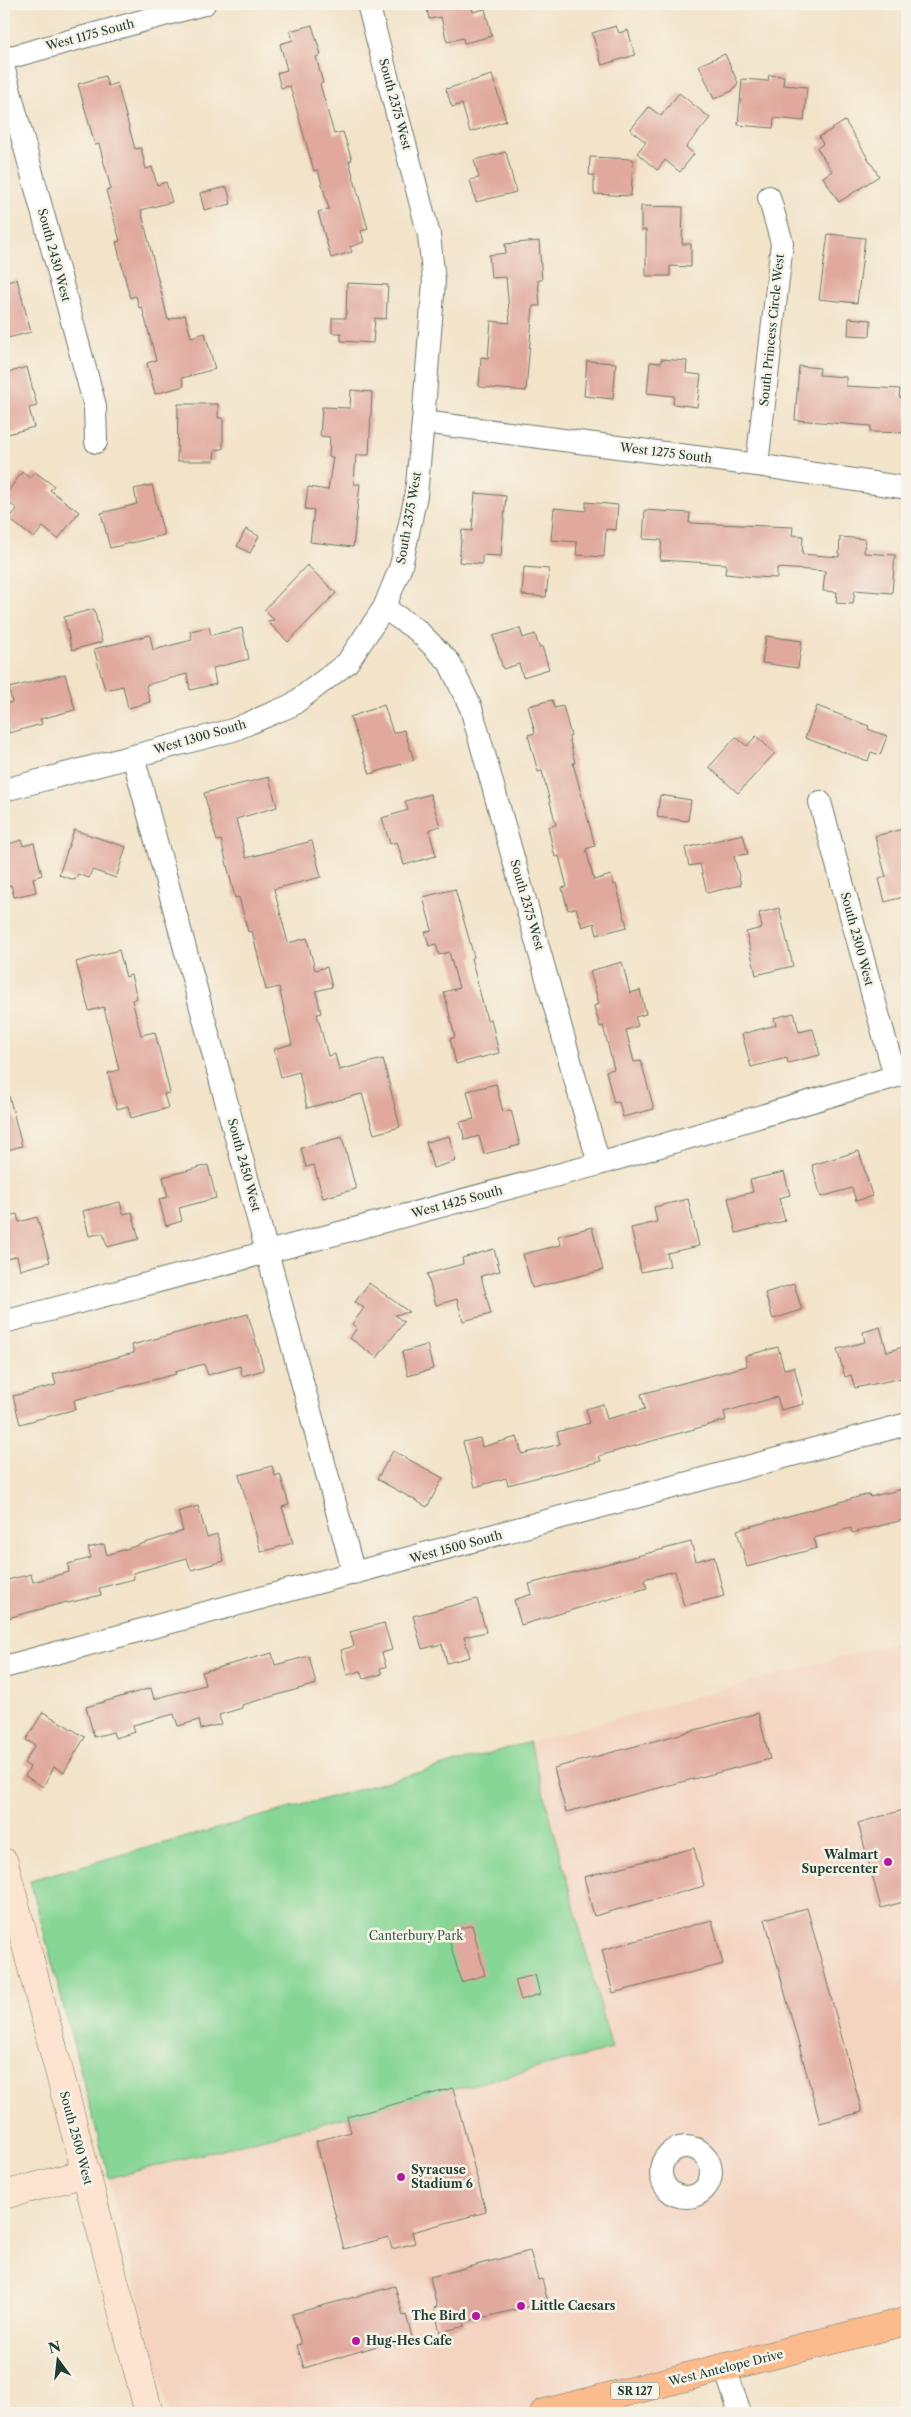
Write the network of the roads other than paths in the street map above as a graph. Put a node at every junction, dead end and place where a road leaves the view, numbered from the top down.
1 (204, 4) edge
2 (368, 4) edge
3 (4, 59) edge
4 (4, 70) edge
5 (769, 197) dead end
6 (423, 422) junction
7 (96, 442) dead end
8 (757, 465) junction
9 (907, 488) edge
10 (384, 608) junction
11 (133, 756) junction
12 (4, 790) edge
13 (820, 802) dead end
14 (901, 1074) edge
15 (599, 1164) junction
16 (267, 1253) junction
17 (4, 1322) edge
18 (907, 1424) edge
19 (354, 1574) junction
20 (4, 1667) edge
21 (4, 1862) edge
22 (86, 2173) junction
23 (4, 2195) edge
24 (907, 2321) edge
25 (725, 2368) junction
26 (149, 2413) edge
27 (544, 2413) edge
28 (740, 2413) edge

1 - 3 street, West 1175 South
2 - 6 street, South 2375 West
4 - 7 street, South 2430 West
5 - 8 street, South Princess Circle West
6 - 8 street, West 1275 South
6 - 10 street, South 2375 West
8 - 9 street, West 1275 South
10 - 11 street, West 1300 South
10 - 15 street, South 2375 West
11 - 12 street, West 1300 South
11 - 16 street, South 2450 West
13 - 14 street, South 2300 West
14 - 15 street, West 1425 South
15 - 16 street, West 1425 South
16 - 17 street, West 1425 South
16 - 19 street, South 2450 West
18 - 19 street, West 1500 South
19 - 20 street, West 1500 South
21 - 22 street, South 2500 West
22 - 23 street
22 - 26 street, South 2500 West
24 - 25 main road, West Antelope Drive / SR 127
25 - 27 main road, West Antelope Drive / SR 127
25 - 28 street

